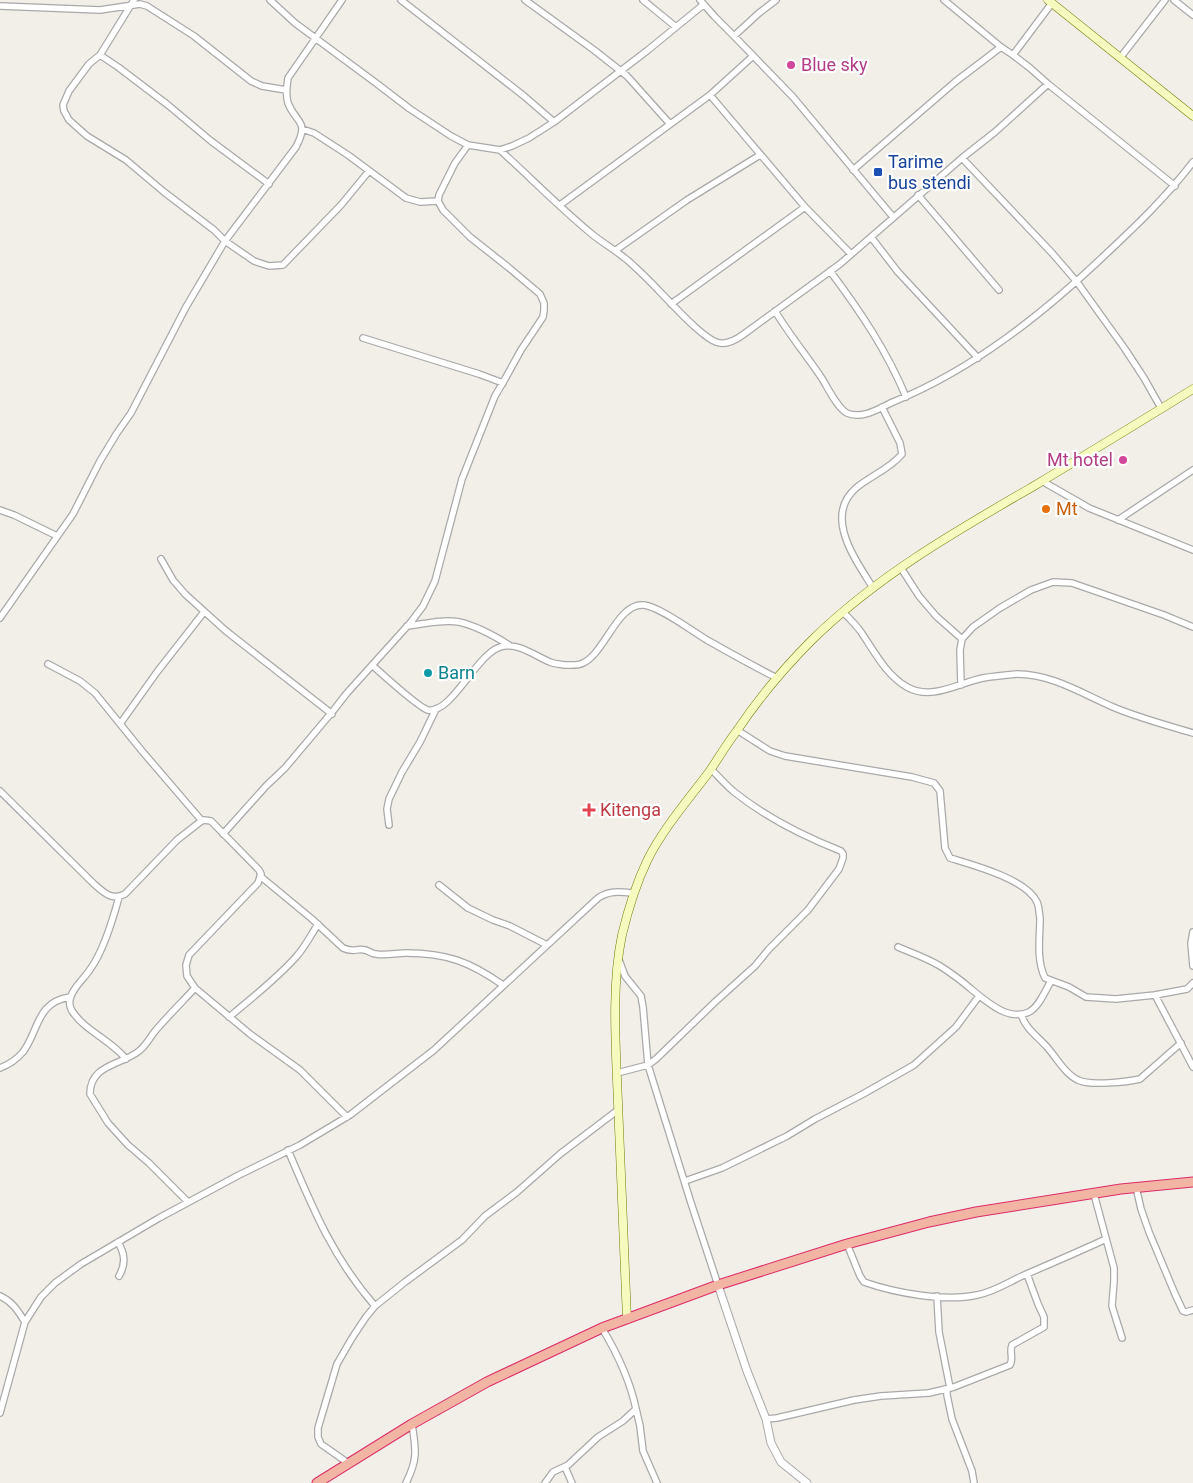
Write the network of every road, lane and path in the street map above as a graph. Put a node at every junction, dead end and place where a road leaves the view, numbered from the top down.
1 (134, 0) edge
2 (270, 0) edge
3 (342, 0) edge
4 (401, 0) edge
5 (525, 0) edge
6 (643, 0) edge
7 (776, 0) edge
8 (944, 0) edge
9 (1165, 0) edge
10 (1178, 1) edge
11 (702, 2) edge
12 (1050, 2) edge
13 (0, 6) edge
14 (130, 6) junction
15 (1193, 14) edge
16 (676, 27) junction
17 (734, 36) junction
18 (316, 38) junction
19 (1001, 47) junction
20 (100, 55) junction
21 (1013, 55) junction
22 (753, 56) junction
23 (1120, 58) junction
24 (620, 71) junction
25 (1048, 84) junction
26 (286, 90) junction
27 (710, 94) junction
28 (1193, 116) edge
29 (554, 122) junction
30 (670, 124) junction
31 (302, 129) junction
32 (468, 145) junction
33 (500, 150) junction
34 (760, 155) junction
35 (962, 158) junction
36 (1193, 162) edge
37 (853, 170) junction
38 (369, 171) junction
39 (269, 184) junction
40 (1175, 186) junction
41 (918, 196) junction
42 (438, 201) junction
43 (560, 205) junction
44 (805, 207) junction
45 (892, 217) junction
46 (870, 237) junction
47 (225, 240) junction
48 (616, 250) junction
49 (851, 254) junction
50 (830, 271) junction
51 (1077, 282) junction
52 (999, 290) dead end
53 (671, 304) junction
54 (775, 311) junction
55 (363, 338) dead end
56 (978, 358) junction
57 (503, 384) junction
58 (1193, 388) edge
59 (906, 397) junction
60 (882, 407) junction
61 (1161, 408) junction
62 (1193, 470) edge
63 (1042, 481) junction
64 (0, 510) edge
65 (1118, 520) junction
66 (57, 536) junction
67 (1193, 550) edge
68 (161, 559) dead end
69 (901, 568) junction
70 (873, 588) junction
71 (204, 612) junction
72 (843, 612) junction
73 (0, 618) edge
74 (407, 626) junction
75 (1193, 627) edge
76 (962, 639) junction
77 (513, 647) junction
78 (48, 664) dead end
79 (372, 665) junction
80 (777, 678) junction
81 (961, 684) junction
82 (436, 709) junction
83 (332, 714) junction
84 (120, 724) junction
85 (737, 730) junction
86 (1193, 733) edge
87 (711, 769) junction
88 (0, 791) edge
89 (202, 821) junction
90 (389, 825) dead end
91 (224, 834) junction
92 (260, 876) junction
93 (439, 885) dead end
94 (634, 893) junction
95 (119, 897) junction
96 (318, 924) junction
97 (1193, 932) edge
98 (547, 945) junction
99 (898, 947) dead end
100 (619, 960) junction
101 (1193, 966) edge
102 (1051, 981) junction
103 (1193, 983) edge
104 (503, 985) junction
105 (195, 988) junction
106 (1155, 995) junction
107 (979, 996) junction
108 (70, 998) junction
109 (1020, 1014) junction
110 (229, 1017) junction
111 (1181, 1043) junction
112 (126, 1059) junction
113 (648, 1064) junction
114 (1193, 1067) edge
115 (0, 1068) edge
116 (617, 1073) junction
117 (618, 1110) junction
118 (347, 1117) junction
119 (288, 1150) junction
120 (685, 1181) junction
121 (1193, 1182) edge
122 (1136, 1187) junction
123 (1094, 1194) junction
124 (188, 1202) junction
125 (1106, 1239) junction
126 (118, 1242) junction
127 (847, 1244) junction
128 (1028, 1274) junction
129 (119, 1276) dead end
130 (718, 1285) junction
131 (938, 1296) junction
132 (1, 1297) edge
133 (375, 1306) junction
134 (1193, 1310) edge
135 (627, 1319) junction
136 (25, 1322) junction
137 (602, 1328) junction
138 (1122, 1338) dead end
139 (949, 1388) junction
140 (636, 1409) junction
141 (0, 1413) edge
142 (766, 1419) junction
143 (412, 1424) junction
144 (348, 1463) junction
145 (565, 1467) junction
146 (407, 1482) edge
147 (317, 1483) edge
148 (545, 1483) edge
149 (572, 1483) edge
150 (657, 1483) edge
151 (806, 1483) edge
152 (974, 1483) edge

1 - 14 street
2 - 18 street
3 - 18 street
4 - 29 street
5 - 24 street
6 - 16 street
7 - 17 street
8 - 19 street
9 - 23 street
10 - 15 street
11 - 16 street
11 - 17 street
12 - 21 street
12 - 23 main road
13 - 14 street
14 - 20 street
14 - 26 street
16 - 24 street
17 - 22 street
18 - 26 street
18 - 32 street
19 - 21 street
19 - 37 street
20 - 39 street
20 - 47 street
21 - 25 street
22 - 27 street
22 - 37 street
23 - 28 main road
24 - 29 street
24 - 30 street
25 - 35 street
25 - 40 street
26 - 31 street
27 - 30 street
27 - 34 street
29 - 33 street
30 - 43 street
31 - 38 street
31 - 39 street
32 - 33 street
32 - 42 street
33 - 43 street
34 - 44 street
34 - 48 street
35 - 41 street
35 - 51 street
36 - 40 street
37 - 45 street
38 - 42 street
38 - 47 street
39 - 47 street
40 - 51 street
41 - 45 street
41 - 52 street
42 - 57 street
43 - 48 street
44 - 49 street
44 - 53 street
45 - 46 street
46 - 49 street
46 - 56 street
47 - 66 street
48 - 53 street
49 - 50 street
50 - 54 street
50 - 59 street
51 - 56 street
51 - 61 street
53 - 54 street
54 - 60 street
55 - 57 street
56 - 59 street
57 - 74 street
58 - 61 main road
59 - 60 street
60 - 70 street
61 - 63 main road
62 - 65 street
63 - 65 street
63 - 69 main road
64 - 66 street
65 - 67 street
66 - 73 street
68 - 71 street
69 - 70 main road
69 - 76 street
70 - 72 main road
71 - 83 street
71 - 84 street
72 - 80 main road
72 - 81 street
74 - 77 street
74 - 79 street
75 - 76 street
76 - 81 street
77 - 80 street
77 - 82 street
78 - 84 street
79 - 82 street
79 - 83 street
80 - 85 main road
81 - 86 street
82 - 90 street
83 - 91 street
84 - 89 street
85 - 87 main road
85 - 102 street
87 - 94 main road
87 - 113 street
88 - 95 street
89 - 91 street
89 - 95 street
91 - 92 street
92 - 96 street
92 - 105 street
93 - 98 street
94 - 98 street
94 - 100 main road
95 - 108 street
96 - 104 street
96 - 110 street
97 - 101 street
98 - 104 street
99 - 107 street
100 - 113 street
100 - 116 main road
102 - 106 street
102 - 109 street
103 - 106 street
104 - 118 street
105 - 110 street
105 - 112 street
106 - 111 street
107 - 109 street
107 - 120 street
108 - 112 street
108 - 115 street
109 - 111 street
110 - 118 street
111 - 114 street
112 - 124 street
113 - 116 street
113 - 120 street
116 - 117 main road
117 - 133 street
117 - 135 main road
118 - 119 street
119 - 124 street
119 - 133 street
120 - 130 street
121 - 122 highway
122 - 123 highway
122 - 134 street
123 - 125 street
123 - 127 highway
124 - 126 street
125 - 128 street
125 - 138 street
126 - 129 street
126 - 136 street
127 - 130 highway
127 - 131 street
128 - 131 street
128 - 139 street
130 - 135 highway
130 - 142 street
131 - 139 street
132 - 136 street
133 - 144 street
135 - 137 highway
136 - 141 street
137 - 140 street
137 - 143 highway
139 - 142 street
139 - 152 street
140 - 145 street
140 - 150 street
142 - 151 street
143 - 144 highway
143 - 146 street
144 - 147 highway
145 - 148 street
145 - 149 street

